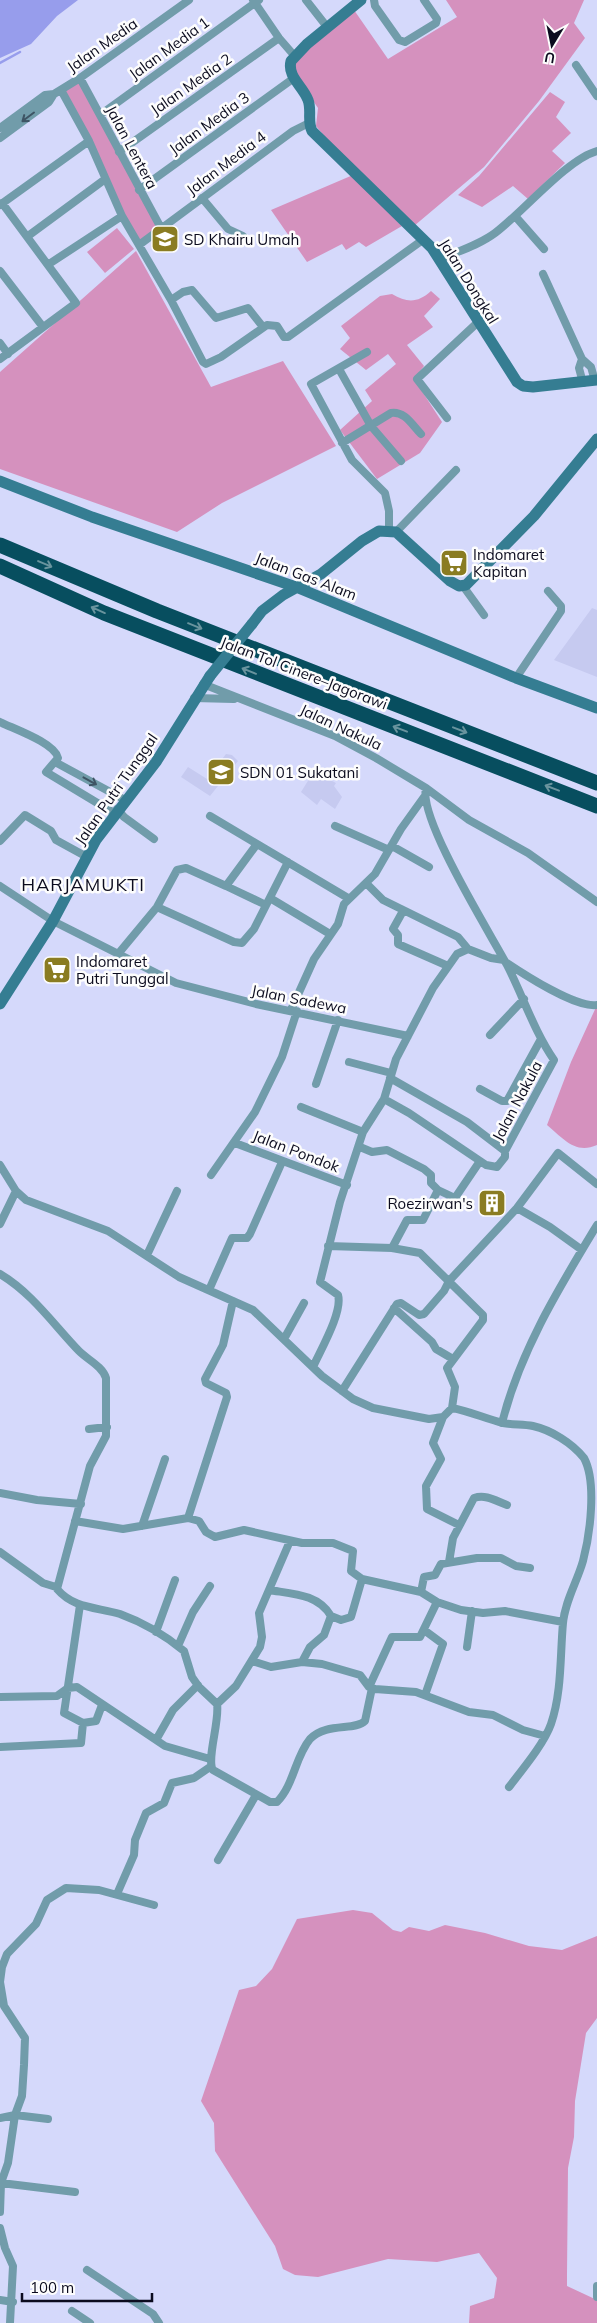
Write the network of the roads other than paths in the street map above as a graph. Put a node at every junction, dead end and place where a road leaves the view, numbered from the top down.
1 (189, 0) edge
2 (306, 0) edge
3 (361, 0) edge
4 (374, 0) edge
5 (424, 0) edge
6 (255, 1) edge
7 (324, 24) dead end
8 (279, 38) junction
9 (292, 52) dead end
10 (576, 65) dead end
11 (80, 78) junction
12 (294, 78) junction
13 (57, 92) junction
14 (596, 94) edge
15 (100, 115) junction
16 (309, 123) junction
17 (0, 128) edge
18 (0, 138) edge
19 (89, 141) junction
20 (597, 151) edge
21 (119, 152) junction
22 (104, 180) junction
23 (139, 190) junction
24 (202, 198) junction
25 (1, 204) edge
26 (122, 216) junction
27 (515, 216) junction
28 (161, 228) junction
29 (28, 236) junction
30 (243, 236) dead end
31 (424, 239) junction
32 (139, 245) junction
33 (544, 249) dead end
34 (440, 259) junction
35 (49, 264) junction
36 (0, 271) edge
37 (543, 274) dead end
38 (171, 300) junction
39 (477, 323) junction
40 (43, 327) junction
41 (263, 327) junction
42 (0, 343) edge
43 (367, 352) dead end
44 (8, 354) junction
45 (0, 359) edge
46 (582, 359) junction
47 (339, 369) junction
48 (592, 381) edge
49 (448, 418) dead end
50 (371, 426) junction
51 (421, 434) dead end
52 (597, 439) edge
53 (342, 443) junction
54 (401, 461) dead end
55 (456, 470) dead end
56 (0, 481) edge
57 (392, 531) junction
58 (0, 545) edge
59 (0, 566) edge
60 (463, 586) junction
61 (296, 587) junction
62 (548, 590) dead end
63 (484, 615) dead end
64 (516, 678) junction
65 (207, 680) junction
66 (194, 698) junction
67 (241, 699) junction
68 (597, 708) edge
69 (0, 722) edge
70 (55, 762) junction
71 (597, 784) edge
72 (426, 788) junction
73 (424, 797) junction
74 (597, 806) edge
75 (119, 807) junction
76 (210, 816) dead end
77 (335, 826) dead end
78 (154, 839) dead end
79 (0, 842) edge
80 (257, 844) junction
81 (391, 848) junction
82 (87, 857) junction
83 (288, 862) junction
84 (429, 867) dead end
85 (367, 884) junction
86 (0, 886) edge
87 (226, 886) junction
88 (348, 898) junction
89 (268, 901) junction
90 (597, 902) edge
91 (157, 907) junction
92 (403, 911) junction
93 (53, 921) junction
94 (330, 934) junction
95 (468, 949) junction
96 (118, 954) junction
97 (505, 962) junction
98 (448, 966) junction
99 (524, 999) junction
100 (0, 1004) edge
101 (597, 1005) edge
102 (294, 1011) junction
103 (338, 1020) junction
104 (490, 1035) dead end
105 (408, 1036) junction
106 (541, 1039) junction
107 (349, 1062) dead end
108 (391, 1075) junction
109 (316, 1084) dead end
110 (480, 1089) dead end
111 (384, 1099) junction
112 (301, 1107) dead end
113 (363, 1132) junction
114 (235, 1142) junction
115 (360, 1147) junction
116 (504, 1151) junction
117 (480, 1161) junction
118 (282, 1162) junction
119 (0, 1166) edge
120 (211, 1175) dead end
121 (597, 1184) edge
122 (347, 1185) junction
123 (438, 1190) junction
124 (16, 1191) junction
125 (177, 1191) dead end
126 (516, 1208) junction
127 (0, 1224) edge
128 (597, 1225) edge
129 (328, 1246) junction
130 (392, 1248) junction
131 (582, 1250) junction
132 (147, 1255) junction
133 (0, 1274) edge
134 (449, 1281) junction
135 (209, 1290) junction
136 (233, 1301) junction
137 (304, 1303) dead end
138 (394, 1308) junction
139 (284, 1339) junction
140 (453, 1359) junction
141 (313, 1367) junction
142 (342, 1391) junction
143 (452, 1408) junction
144 (443, 1417) junction
145 (502, 1423) junction
146 (107, 1427) junction
147 (89, 1429) dead end
148 (165, 1459) dead end
149 (0, 1492) edge
150 (81, 1504) junction
151 (506, 1506) dead end
152 (188, 1518) junction
153 (75, 1521) junction
154 (459, 1525) junction
155 (142, 1526) junction
156 (290, 1541) junction
157 (0, 1552) edge
158 (448, 1562) junction
159 (530, 1568) dead end
160 (362, 1579) junction
161 (175, 1580) dead end
162 (210, 1586) dead end
163 (56, 1587) junction
164 (269, 1590) junction
165 (421, 1592) junction
166 (437, 1602) junction
167 (80, 1605) junction
168 (472, 1611) junction
169 (331, 1616) junction
170 (563, 1622) junction
171 (424, 1630) junction
172 (156, 1632) junction
173 (178, 1646) junction
174 (467, 1647) dead end
175 (252, 1661) junction
176 (302, 1662) junction
177 (198, 1685) junction
178 (68, 1688) junction
179 (371, 1688) junction
180 (425, 1695) junction
181 (0, 1697) edge
182 (217, 1704) junction
183 (102, 1706) junction
184 (83, 1723) junction
185 (545, 1736) junction
186 (156, 1740) junction
187 (0, 1747) edge
188 (210, 1763) junction
189 (509, 1787) dead end
190 (256, 1795) junction
191 (218, 1860) dead end
192 (117, 1894) junction
193 (154, 1906) dead end
194 (15, 2115) junction
195 (0, 2118) edge
196 (48, 2119) dead end
197 (1, 2183) edge
198 (75, 2192) dead end
199 (0, 2212) edge
200 (0, 2228) edge
201 (2, 2248) edge
202 (86, 2270) dead end
203 (597, 2286) edge
204 (597, 2297) edge
205 (0, 2300) edge
206 (13, 2302) junction
207 (72, 2310) dead end
208 (10, 2323) edge
209 (90, 2323) edge
210 (159, 2323) edge

1 - 11 street, Jalan Media
2 - 7 street
3 - 12 street
4 - 5 street
6 - 8 street
6 - 15 street, Jalan Media 1
8 - 9 street
8 - 21 street, Jalan Media 2
10 - 14 street
11 - 13 street, Jalan Media
11 - 15 street, Jalan Lentera
12 - 16 street
12 - 23 street, Jalan Media 3
13 - 17 street
13 -> 18 street
13 - 19 street
15 - 21 street, Jalan Lentera
16 - 24 street, Jalan Media 4
16 - 31 street, Jalan Dongkal
19 - 22 street
19 - 25 street
20 - 27 street
21 - 23 street, Jalan Lentera
22 - 26 street
22 - 29 street
23 - 28 street, Jalan Lentera
24 - 28 street, Jalan Media 4
24 - 30 street
25 - 29 street
26 - 32 street
26 - 35 street
27 - 33 street
27 - 34 street
28 - 32 street, Jalan Media 4
29 - 35 street
31 - 34 street, Jalan Dongkal
31 - 41 street
32 - 38 street
34 - 39 street, Jalan Dongkal
35 - 40 street
36 - 40 street
37 - 46 street
38 - 41 street
38 - 41 street
39 - 48 street, Jalan Dongkal
39 - 49 street
40 - 44 street
42 - 44 street
43 - 47 street
44 - 45 street
46 - 48 street
46 - 48 street
47 - 50 street
47 - 53 street
50 - 51 street
50 - 53 street
50 - 54 street
52 - 60 street
53 - 57 street
55 - 57 street
56 - 61 street, Jalan Gas Alam
57 - 60 street
57 - 61 street, Jalan Putri Tunggal
58 -> 71 highway, Jalan Tol Cinere–Jagorawi
74 -> 59 highway, Jalan Tol Cinere–Jagorawi
60 - 63 street
61 - 64 street, Jalan Gas Alam
61 - 65 street, Jalan Putri Tunggal, bridge
62 - 64 street
64 - 68 street, Jalan Gas Alam
65 - 66 street, Jalan Putri Tunggal
65 - 67 street, Jalan Nakula
66 - 67 street, Jalan Nakula
66 - 75 street, Jalan Putri Tunggal
67 - 72 street, Jalan Nakula
69 - 70 street
70 -> 75 street
70 - 75 street
72 - 73 street
72 - 90 street, Jalan Nakula
73 - 81 street
73 - 97 street, Jalan Nakula
75 - 78 street
75 - 82 street, Jalan Putri Tunggal
76 - 80 street
77 - 81 street
79 - 82 street
80 - 83 street
80 - 87 street
81 - 84 street
81 - 85 street
82 - 93 street, Jalan Putri Tunggal
83 - 88 street
83 - 89 street
85 - 88 street
85 - 92 street
86 - 93 street, Jalan Sadewa
87 - 89 street
87 - 91 street
88 - 94 street
89 - 91 street
89 - 94 street
91 - 96 street
92 - 95 street
92 - 98 street
93 - 96 street, Jalan Sadewa
93 - 100 street, Jalan Putri Tunggal
94 - 102 street
95 - 97 street
95 - 98 street
96 - 102 street, Jalan Sadewa
97 - 99 street, Jalan Nakula
97 - 101 street
98 - 105 street
99 - 104 street
99 - 106 street, Jalan Nakula
102 - 103 street, Jalan Sadewa
102 - 114 street
103 - 105 street, Jalan Sadewa
103 - 109 street
105 - 108 street
106 - 110 street
106 - 116 street, Jalan Nakula
107 - 108 street
108 - 111 street
108 - 116 street
111 - 113 street
111 - 117 street
112 - 113 street
113 - 115 street
114 - 118 street, Jalan Pondok
114 - 120 street
115 - 122 street
115 - 123 street
116 - 117 street, Jalan Nakula
117 - 123 street
118 - 122 street, Jalan Pondok
118 - 135 street
119 - 124 street
121 - 126 street
122 - 129 street
123 - 130 street
124 - 127 street
124 - 132 street
125 - 132 street
126 - 131 street
126 - 134 street
128 - 131 street
129 - 130 street
129 - 141 street
130 - 134 street
131 - 145 street
132 - 135 street
133 - 146 street
134 - 138 street
134 - 140 street
135 - 136 street
136 - 139 street
136 - 152 street
137 - 139 street
138 - 140 street
138 - 142 street
139 - 141 street
140 - 143 street
141 - 142 street
142 - 144 street
143 - 144 street
143 - 145 street
144 - 154 street
145 - 170 street
146 - 147 street
146 - 150 street
148 - 155 street
149 - 150 street
150 - 153 street
151 - 154 street
152 - 155 street
152 - 156 street
153 - 155 street
153 - 163 street
154 - 158 street
156 - 160 street
156 - 164 street
157 - 163 street
158 - 159 street
158 - 165 street
160 - 165 street
160 - 169 street
161 - 172 street
162 - 173 street
163 - 167 street
164 - 169 street
164 - 175 street
165 - 166 street
166 - 168 street
166 - 171 street
167 - 172 street
167 - 178 street
168 - 170 street
168 - 174 street
169 - 176 street
170 - 185 street
171 - 179 street
171 - 180 street
172 - 173 street
173 - 177 street
175 - 176 street
175 - 182 street
176 - 179 street
177 - 182 street
177 - 186 street
178 - 181 street
178 - 183 street
178 - 184 street
179 - 180 street
179 - 190 street
180 - 185 street
182 - 188 street
183 - 184 street
183 - 186 street
184 - 187 street
185 - 189 street
186 - 188 street
188 - 190 street
188 - 192 street
190 - 191 street
192 - 193 street
192 - 194 street
194 - 195 street
194 - 196 street
194 - 197 street
197 - 198 street
197 - 199 street
200 - 201 street
201 - 206 street
202 - 210 street
203 - 204 street
205 - 206 street
206 - 208 street
207 - 209 street

